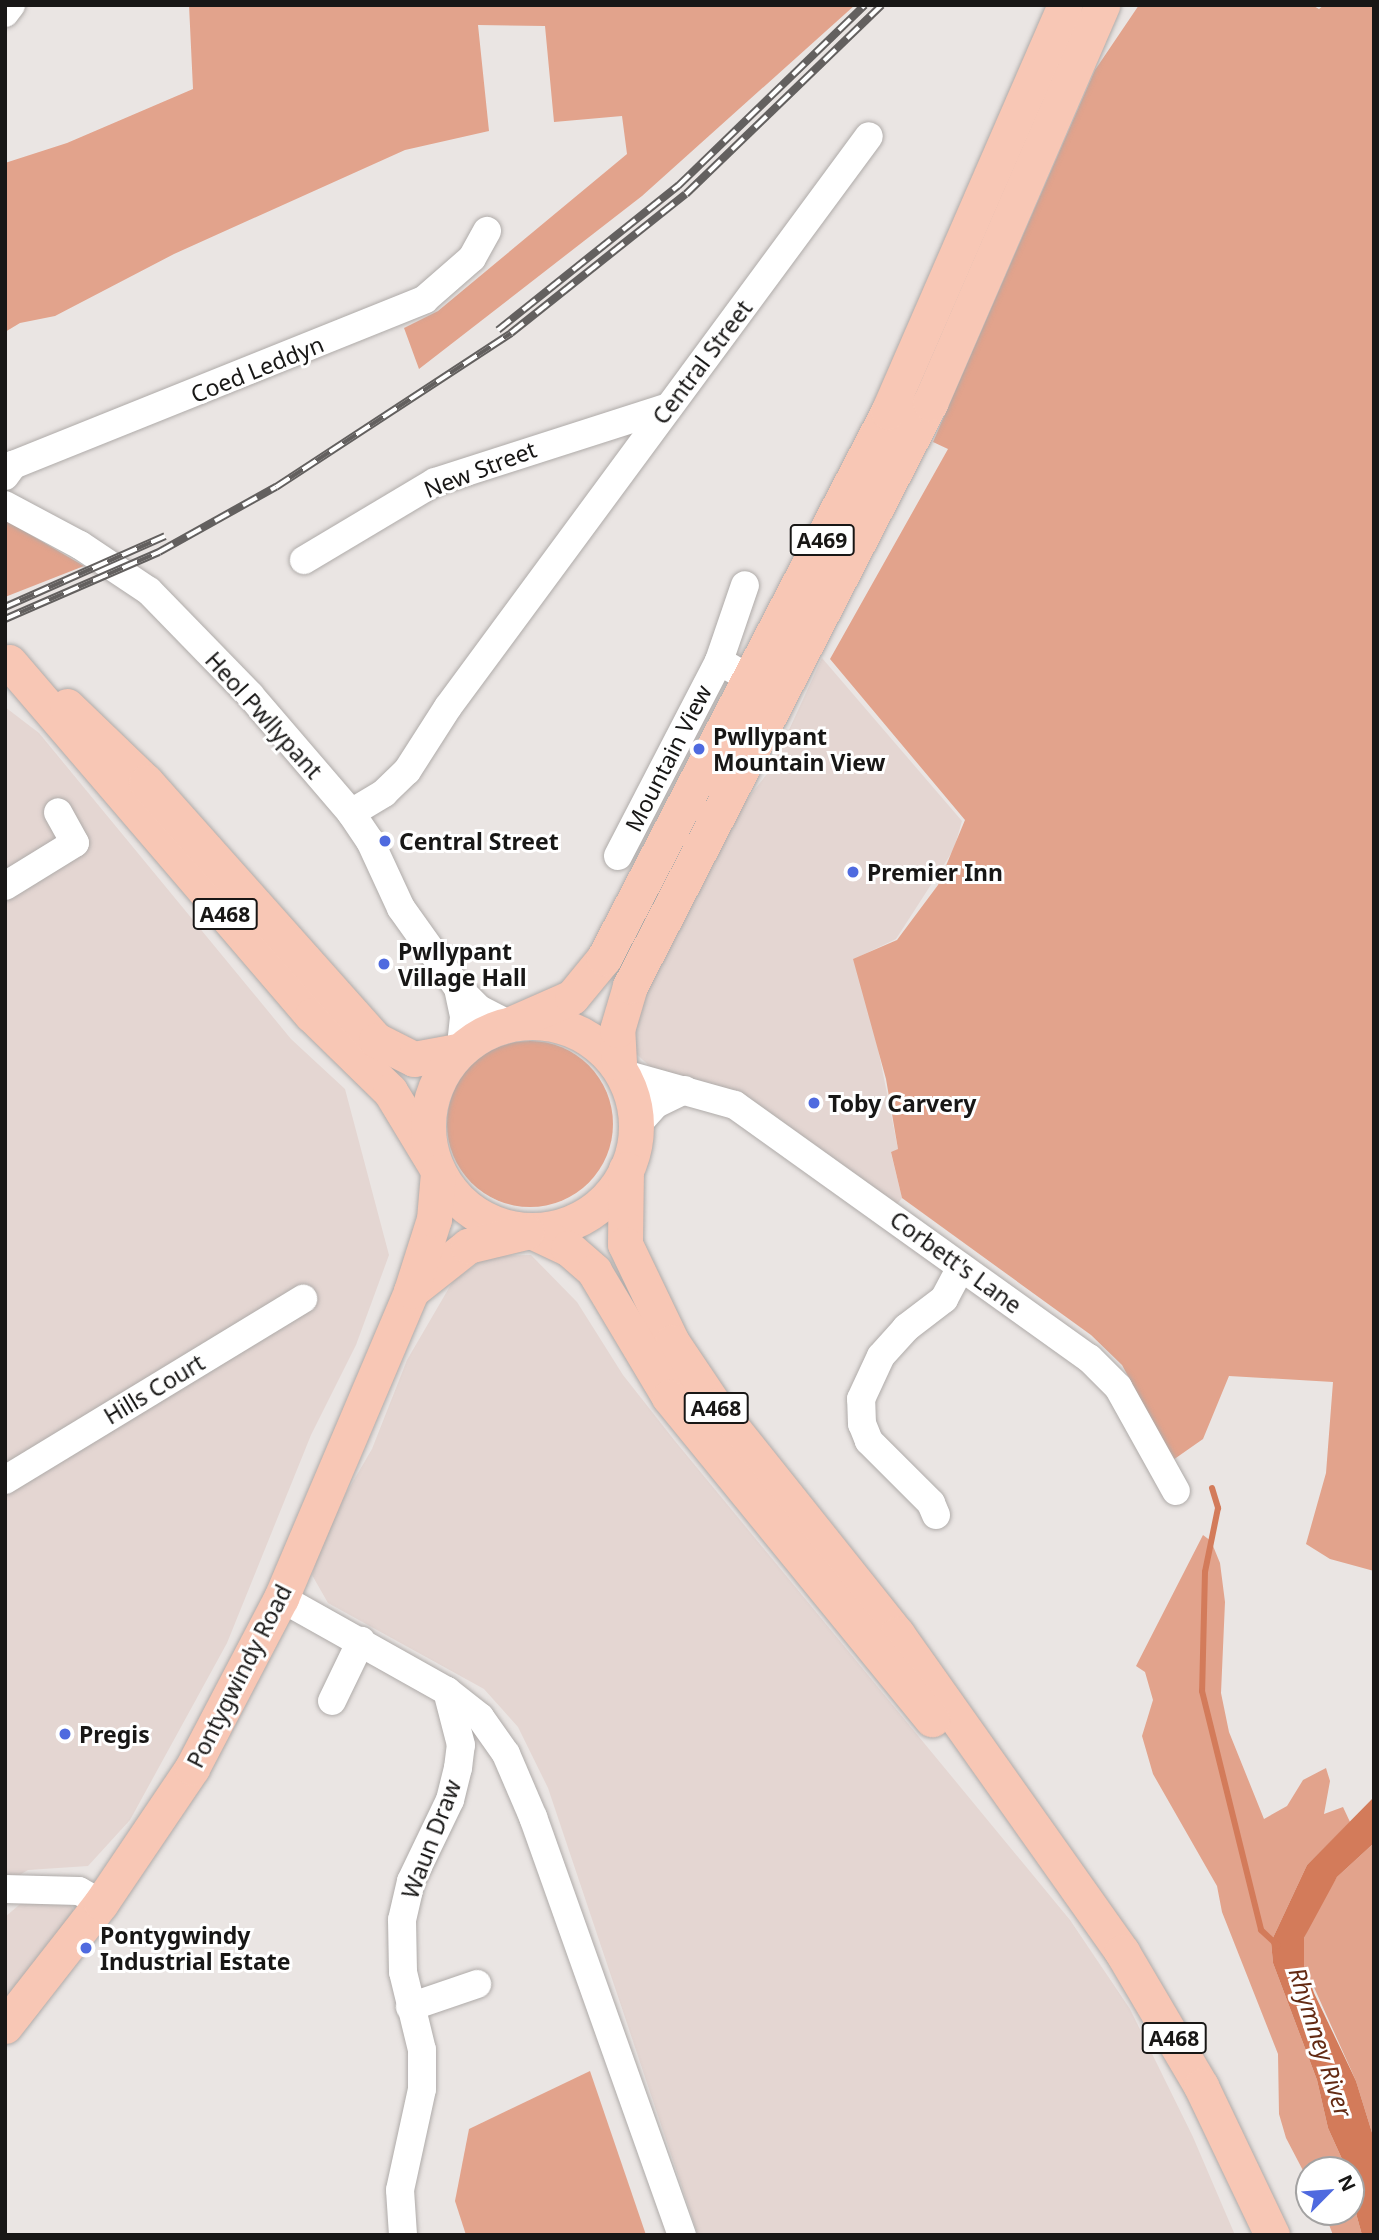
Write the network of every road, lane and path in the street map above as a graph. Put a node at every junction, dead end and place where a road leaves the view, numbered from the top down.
1 (11, 5) edge
2 (1065, 5) edge
3 (1102, 5) edge
4 (5, 13) edge
5 (869, 136) dead end
6 (486, 230) dead end
7 (668, 407) junction
8 (8, 468) edge
9 (5, 505) edge
10 (305, 560) dead end
11 (745, 585) dead end
12 (7, 661) edge
13 (719, 661) junction
14 (750, 678) junction
15 (58, 812) dead end
16 (351, 813) junction
17 (618, 856) dead end
18 (5, 886) edge
19 (458, 988) junction
20 (510, 1023) junction
21 (459, 1050) junction
22 (621, 1068) junction
23 (685, 1090) junction
24 (636, 1126) junction
25 (626, 1169) junction
26 (437, 1170) junction
27 (531, 1231) junction
28 (961, 1267) junction
29 (411, 1291) junction
30 (303, 1299) dead end
31 (5, 1480) edge
32 (1176, 1491) dead end
33 (936, 1515) dead end
34 (281, 1598) junction
35 (361, 1641) junction
36 (447, 1691) junction
37 (332, 1702) dead end
38 (1051, 1857) junction
39 (5, 1889) edge
40 (101, 1903) junction
41 (477, 1984) dead end
42 (410, 2007) junction
43 (5, 2026) edge
44 (403, 2235) edge
45 (682, 2235) edge
46 (1272, 2235) edge

1 - 4 street
2 - 14 main road, A469
3 - 22 main road, A469
5 - 7 street, Central Street
6 - 8 street, Coed Leddyn
7 - 10 street, New Street
7 - 16 street, Central Street
9 - 16 street, Heol Pwllypant
11 - 13 street, Mountain View
12 - 21 main road, A468
12 - 26 main road, A468
13 - 14 street, Mountain View
13 - 17 street, Mountain View
14 - 20 main road, A469
15 - 18 street
16 - 19 street, Heol Pwllypant
19 - 20 street, Heol Pwllypant
19 - 21 street, Heol Pwllypant
20 - 21 main road
20 - 22 main road
21 - 26 main road
22 - 23 street, Corbett's Lane
22 - 24 main road
23 - 24 street
23 - 28 street, Corbett's Lane
24 - 25 main road
25 - 27 main road
25 - 38 main road, A468
26 - 27 main road
26 - 29 main road, Pontygwindy Road
27 - 29 main road, Pontygwindy Road
27 - 38 main road, A468
28 - 32 street, Corbett's Lane
28 - 33 street
29 - 34 main road, Pontygwindy Road
30 - 31 street, Hills Court
34 - 35 street
34 - 40 main road, Pontygwindy Road
35 - 36 street
35 - 37 street
36 - 42 street, Waun Draw
36 - 45 street
38 - 46 main road, A468
39 - 40 street
40 - 43 main road, Pontygwindy Road
41 - 42 street
42 - 44 street, Waun Draw

